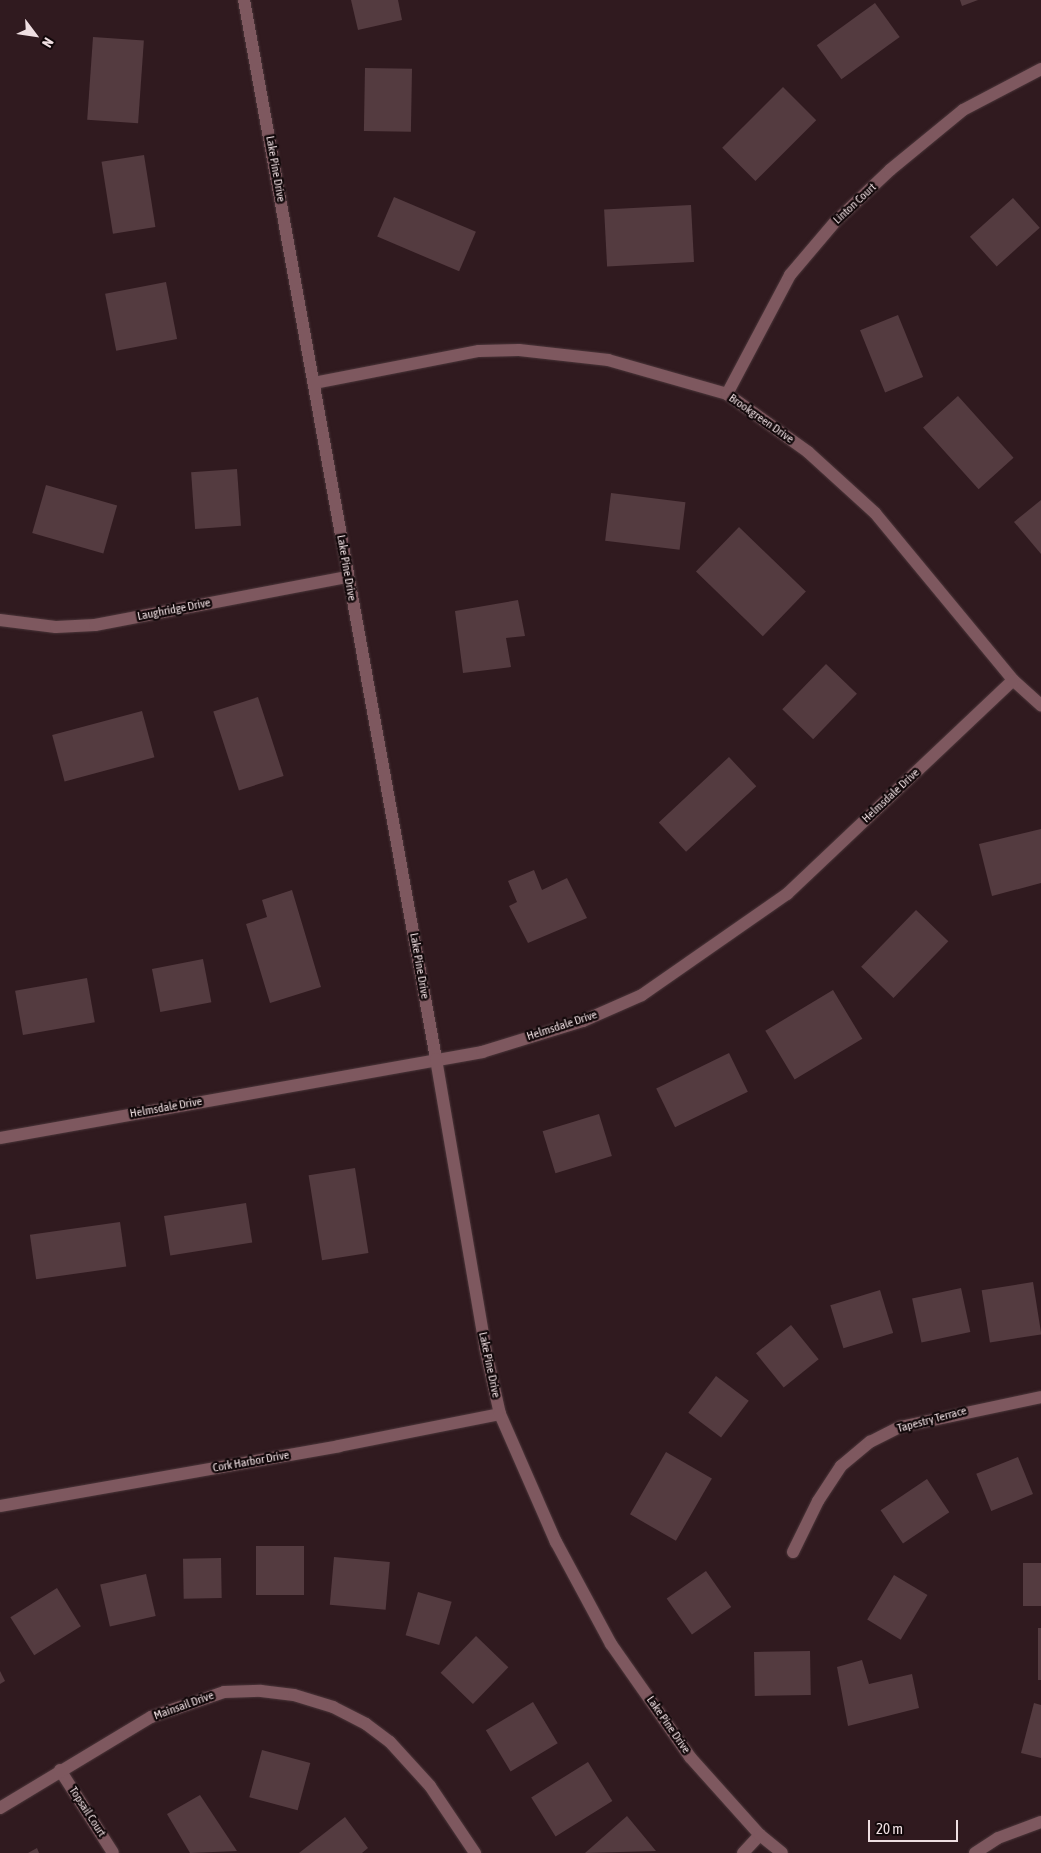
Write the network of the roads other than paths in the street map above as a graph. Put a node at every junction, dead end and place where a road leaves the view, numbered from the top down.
1 (244, 0) edge
2 (1041, 69) edge
3 (314, 383) junction
4 (727, 394) junction
5 (347, 577) junction
6 (0, 620) edge
7 (1014, 680) junction
8 (1041, 705) edge
9 (436, 1059) junction
10 (0, 1138) edge
11 (1041, 1397) edge
12 (500, 1414) junction
13 (0, 1506) edge
14 (793, 1552) dead end
15 (60, 1770) junction
16 (0, 1808) edge
17 (1041, 1822) edge
18 (760, 1835) junction
19 (113, 1853) edge
20 (475, 1853) edge
21 (743, 1853) edge
22 (782, 1853) edge
23 (975, 1853) edge

1 - 3 street, Lake Pine Drive
2 - 4 street, Linton Court
3 - 4 street, Brookgreen Drive
3 - 5 street, Lake Pine Drive
4 - 7 street, Brookgreen Drive
5 - 6 street, Laughridge Drive
5 - 9 street, Lake Pine Drive
7 - 8 street, Brookgreen Drive
7 - 9 street, Helmsdale Drive
9 - 10 street, Helmsdale Drive
9 - 12 street, Lake Pine Drive
11 - 14 street, Tapestry Terrace
12 - 13 street, Cork Harbor Drive
12 - 18 street, Lake Pine Drive
15 - 16 street, Mainsail Drive
15 - 19 street, Topsail Court
15 - 20 street, Mainsail Drive
17 - 23 street
18 - 21 street
18 - 22 street, Lake Pine Drive

